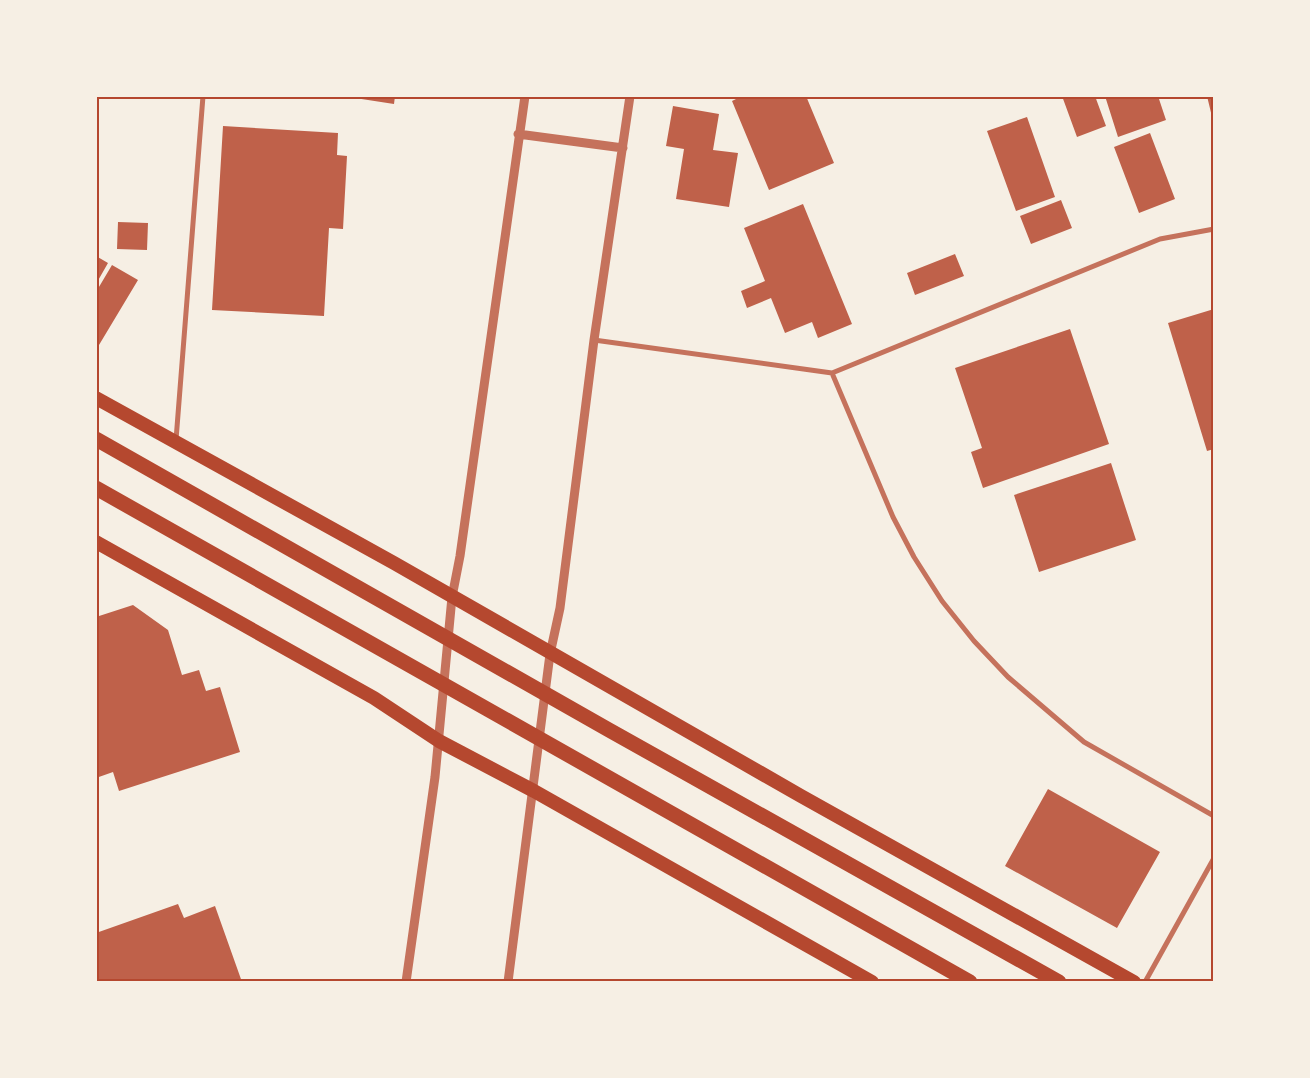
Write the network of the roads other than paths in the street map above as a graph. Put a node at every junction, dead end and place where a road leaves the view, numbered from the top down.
1 (203, 96) edge
2 (525, 96) edge
3 (630, 96) edge
4 (518, 134) junction
5 (623, 148) junction
6 (1214, 229) edge
7 (594, 340) junction
8 (832, 373) junction
9 (96, 398) edge
10 (96, 438) edge
11 (176, 443) junction
12 (96, 488) edge
13 (96, 542) edge
14 (452, 597) junction
15 (550, 654) junction
16 (439, 741) junction
17 (534, 791) junction
18 (1214, 816) edge
19 (1214, 858) edge
20 (406, 982) edge
21 (508, 982) edge
22 (872, 982) edge
23 (970, 982) edge
24 (1059, 982) edge
25 (1134, 982) edge
26 (1144, 982) edge

1 - 11 street
2 - 4 street
3 - 5 street
4 - 5 street
4 - 14 street
5 - 7 street
6 - 8 street
7 - 8 street
7 - 15 street
8 - 18 street
9 - 11 highway
10 - 24 highway
11 - 14 highway
12 - 23 highway
13 - 16 highway
14 - 15 highway
14 - 16 street
15 - 17 street
15 - 25 highway
16 - 17 highway
16 - 20 street
17 - 21 street
17 - 22 highway
19 - 26 street

